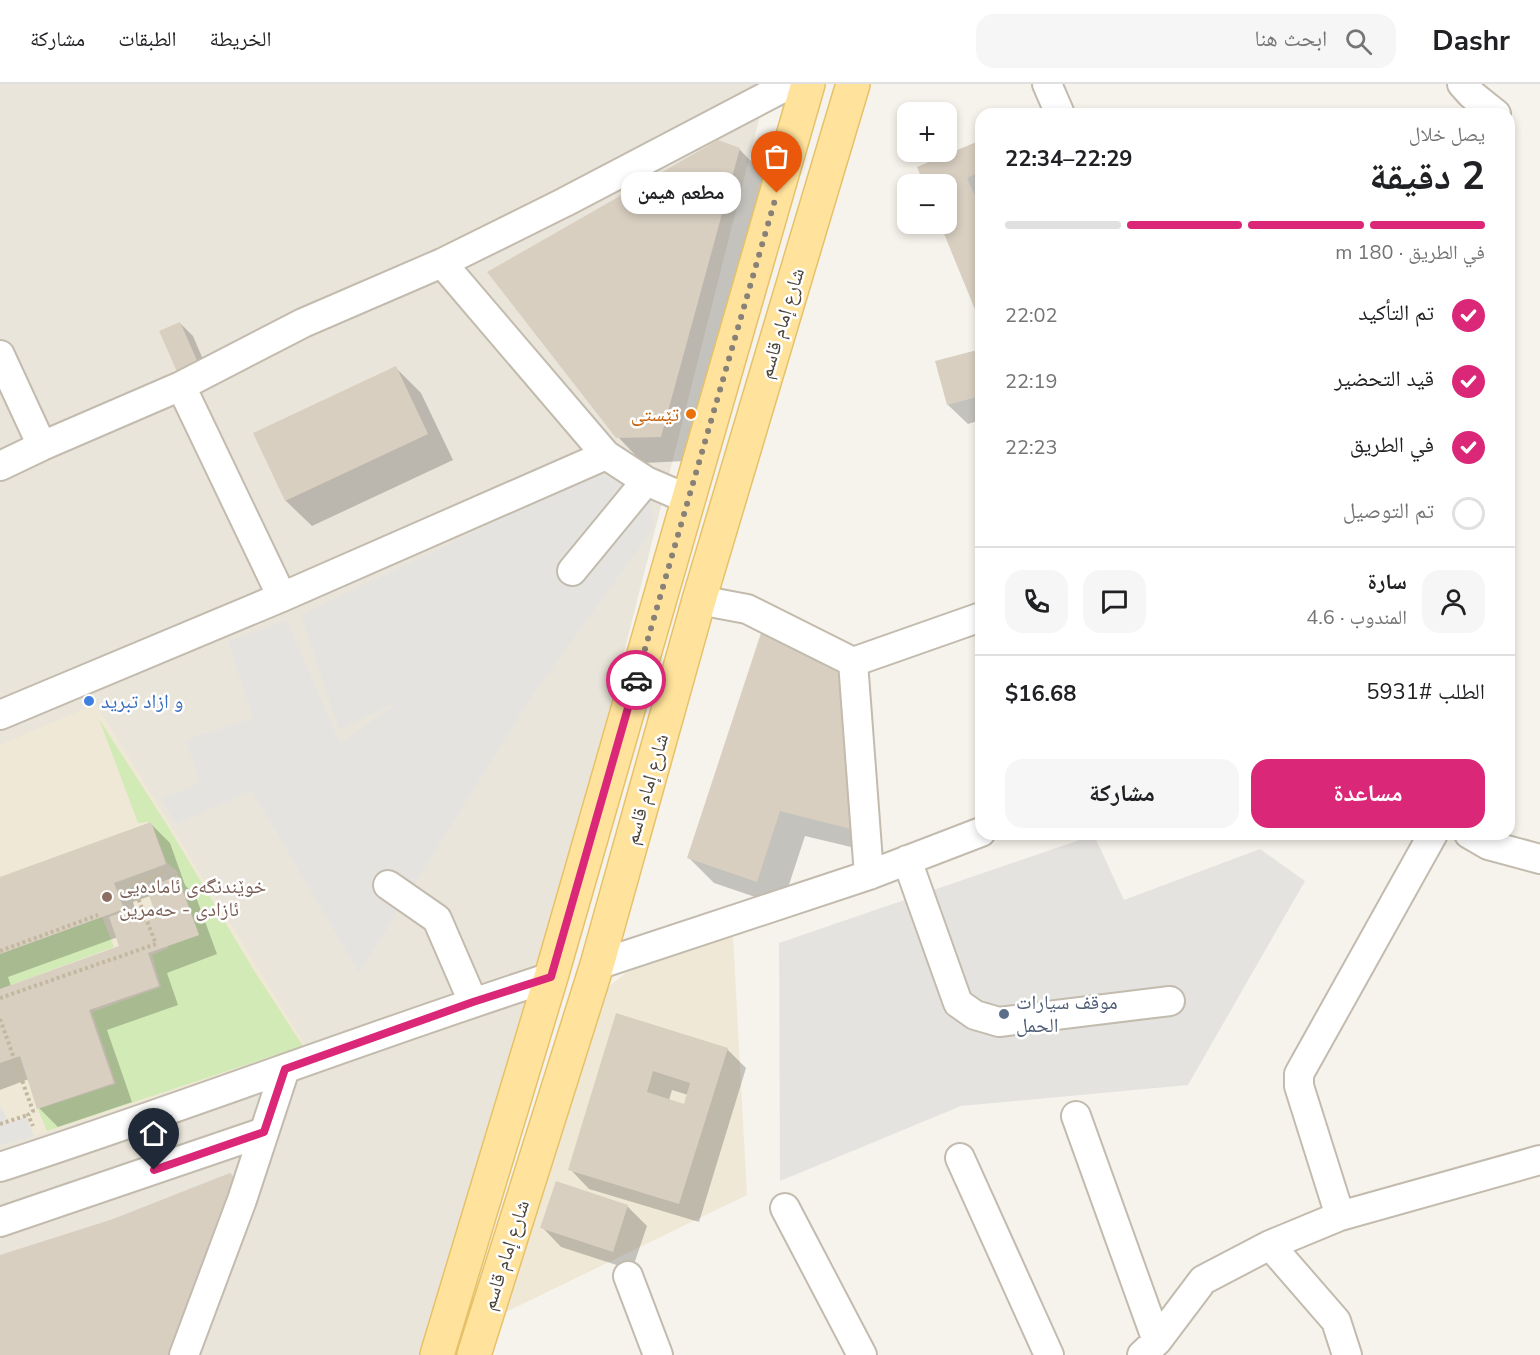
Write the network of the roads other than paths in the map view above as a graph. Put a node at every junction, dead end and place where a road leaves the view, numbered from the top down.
1 (790, 84) edge
2 (808, 84) edge
3 (853, 84) edge
4 (1047, 84) edge
5 (1462, 84) edge
6 (1057, 108) edge
7 (1488, 108) edge
8 (442, 263) junction
9 (0, 355) edge
10 (181, 386) junction
11 (42, 446) junction
12 (606, 455) junction
13 (0, 466) edge
14 (646, 481) junction
15 (688, 499) junction
16 (572, 571) dead end
17 (282, 597) junction
18 (699, 600) junction
19 (975, 619) edge
20 (853, 662) junction
21 (0, 715) edge
22 (975, 834) edge
23 (1430, 840) edge
24 (1479, 840) edge
25 (907, 860) junction
26 (1540, 860) edge
27 (869, 875) junction
28 (388, 885) dead end
29 (597, 965) junction
30 (551, 977) junction
31 (1170, 1001) dead end
32 (473, 1002) junction
33 (285, 1069) junction
34 (1076, 1116) dead end
35 (264, 1132) junction
36 (960, 1158) dead end
37 (1540, 1160) edge
38 (0, 1167) edge
39 (785, 1208) dead end
40 (1340, 1216) junction
41 (0, 1222) edge
42 (1270, 1245) junction
43 (628, 1276) dead end
44 (1150, 1348) edge
45 (184, 1355) edge
46 (437, 1355) edge
47 (474, 1355) edge
48 (658, 1355) edge
49 (862, 1355) edge
50 (1049, 1355) edge
51 (1347, 1355) edge

1 - 8 street
2 - 15 main road, شارع إمام قاسم
3 - 18 main road, شارع إمام قاسم
4 - 6 street
5 - 7 street
8 - 10 street
8 - 12 street
9 - 11 street
10 - 11 street
10 - 17 street
11 - 13 street
12 - 14 street
12 - 17 street
14 - 15 street
14 - 16 street
15 - 30 main road, شارع إمام قاسم
17 - 21 street
18 - 20 street
18 - 29 main road, شارع إمام قاسم
19 - 20 street
20 - 27 street
22 - 25 street
23 - 40 street
24 - 26 street
25 - 27 street
25 - 31 street
27 - 29 street
28 - 32 street
29 - 30 main road
29 - 47 main road, شارع إمام قاسم
30 - 32 street
30 - 46 main road, شارع إمام قاسم
32 - 33 street
33 - 35 street
33 - 38 street
34 - 44 street
35 - 41 street
35 - 45 street
36 - 50 street
37 - 40 street
39 - 49 street
40 - 42 street
42 - 44 street
42 - 51 street
43 - 48 street

